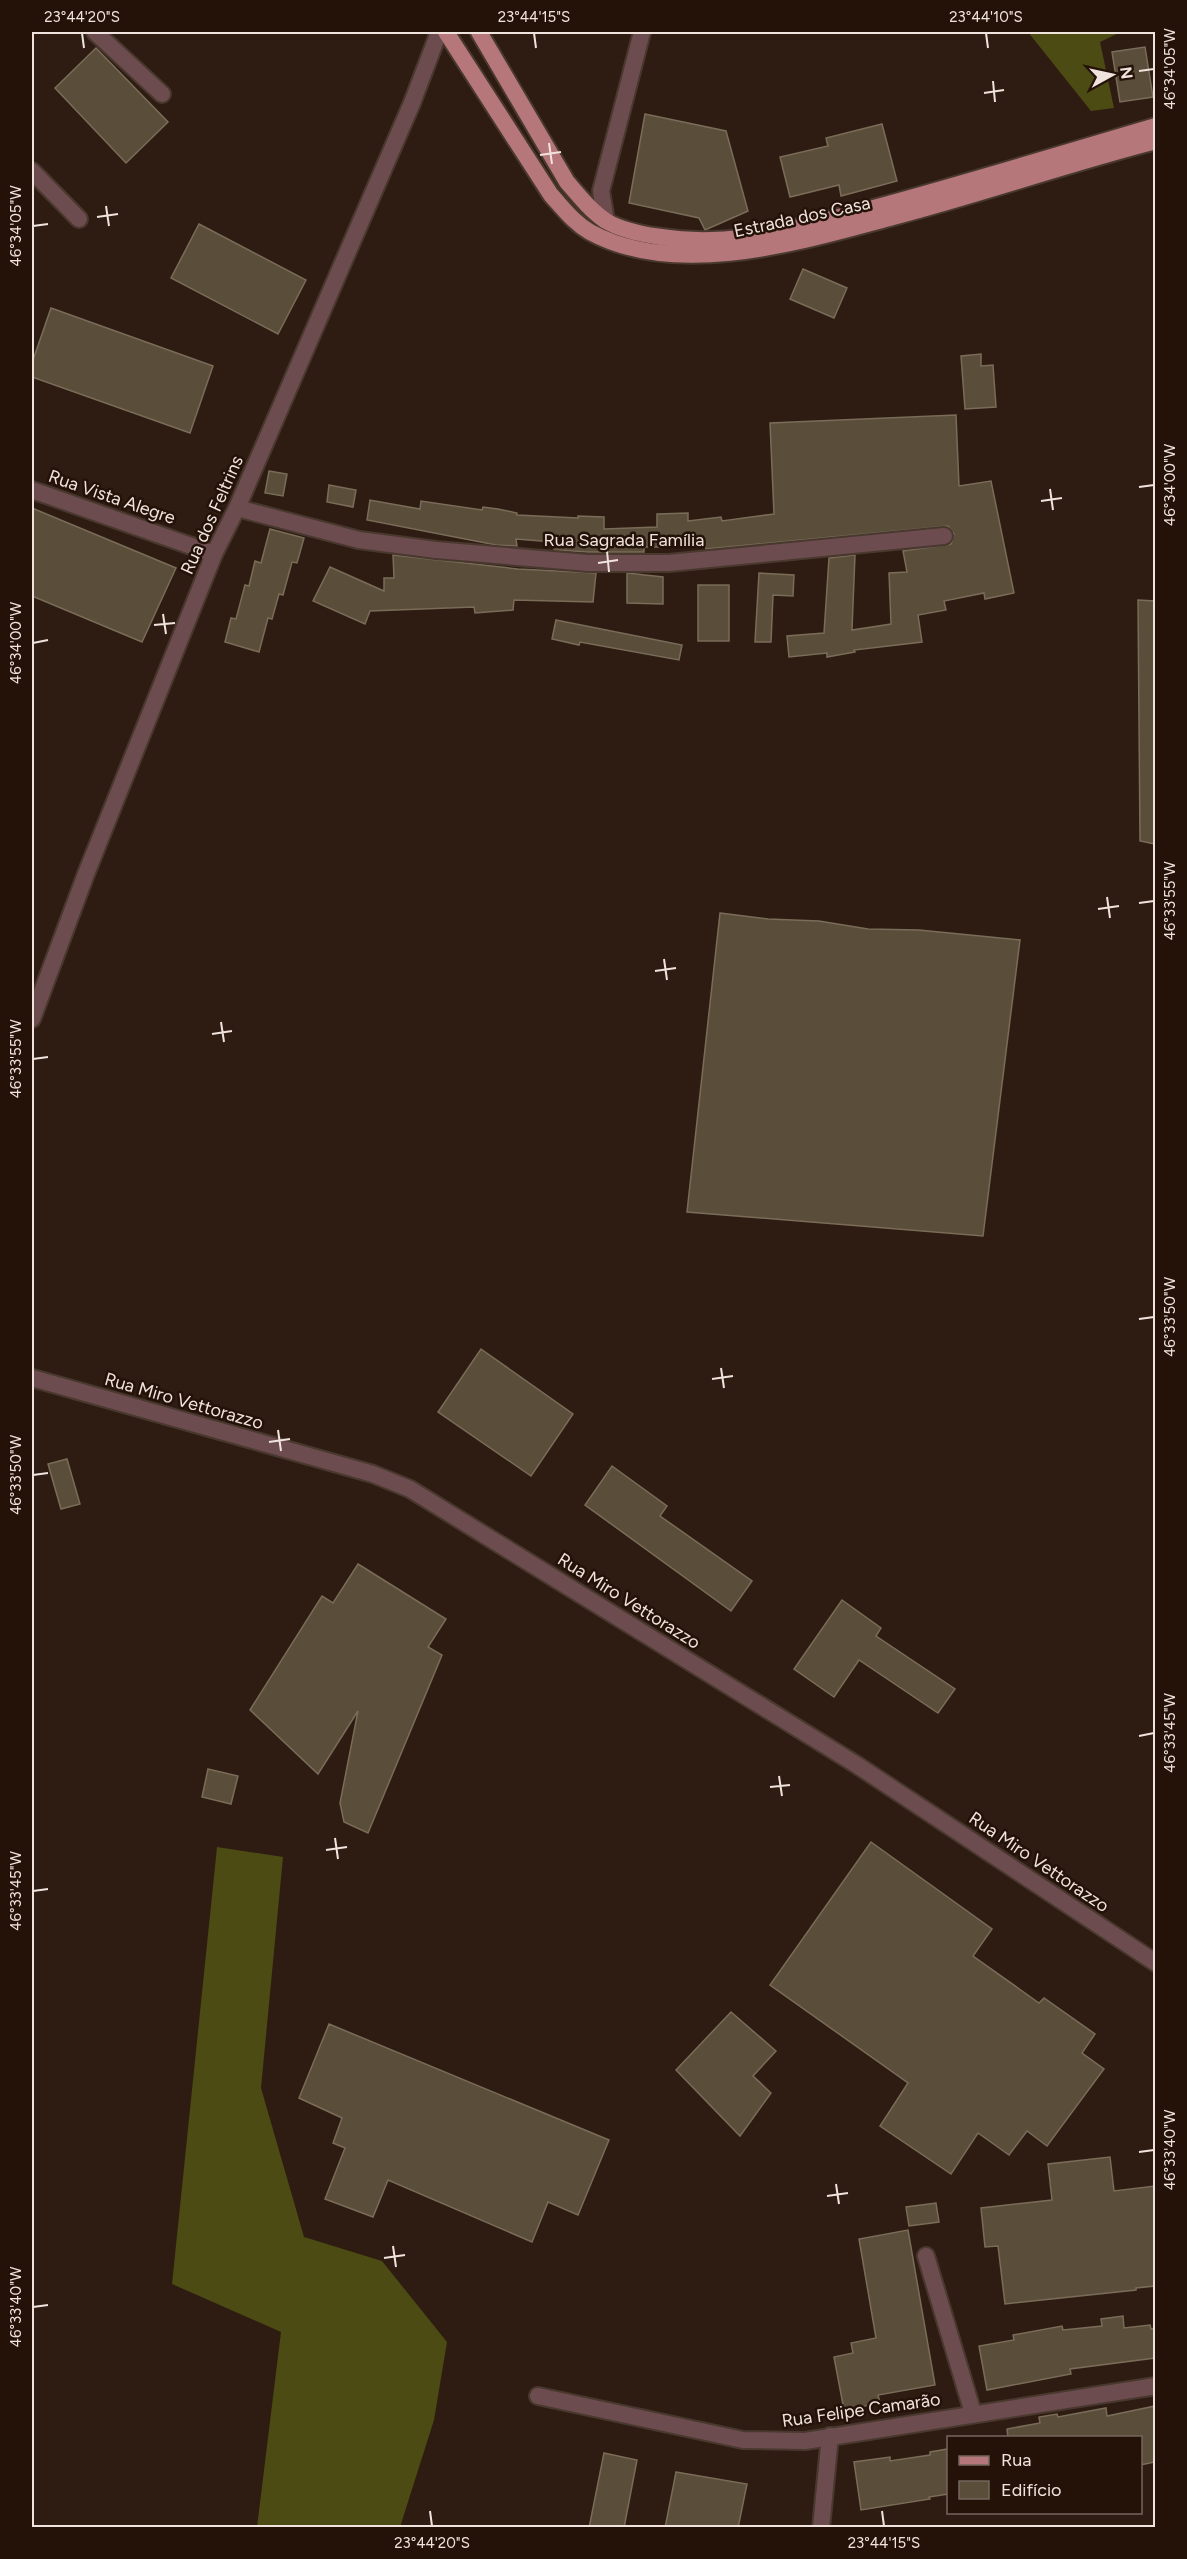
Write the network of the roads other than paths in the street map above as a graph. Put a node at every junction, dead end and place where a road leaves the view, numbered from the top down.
1 (94, 32) edge
2 (439, 32) edge
3 (446, 32) edge
4 (479, 32) edge
5 (642, 32) edge
6 (162, 94) dead end
7 (1155, 126) edge
8 (1155, 141) edge
9 (32, 171) edge
10 (601, 191) junction
11 (582, 200) junction
12 (79, 219) dead end
13 (606, 221) junction
14 (32, 490) edge
15 (237, 508) junction
16 (944, 536) dead end
17 (214, 554) junction
18 (32, 1019) edge
19 (32, 1378) edge
20 (1155, 1963) edge
21 (926, 2256) dead end
22 (1155, 2386) edge
23 (538, 2396) dead end
24 (973, 2413) junction
25 (830, 2436) junction
26 (821, 2528) edge

1 - 6 street
2 - 15 street, Rua dos Feltrins
3 - 8 main road, Estrada dos Casa
4 - 11 main road, Estrada dos Casa
5 - 10 street
7 - 13 main road, Estrada dos Casa
9 - 12 street
10 - 11 street
10 - 13 street
11 - 13 main road, Estrada dos Casa
14 - 17 street, Rua Vista Alegre
15 - 16 street, Rua Sagrada Família
15 - 17 street, Rua dos Feltrins
17 - 18 street, Rua dos Feltrins
19 - 20 street, Rua Miro Vettorazzo
21 - 24 street
22 - 24 street, Rua Felipe Camarão
23 - 25 street, Rua Felipe Camarão
24 - 25 street, Rua Felipe Camarão
25 - 26 street

